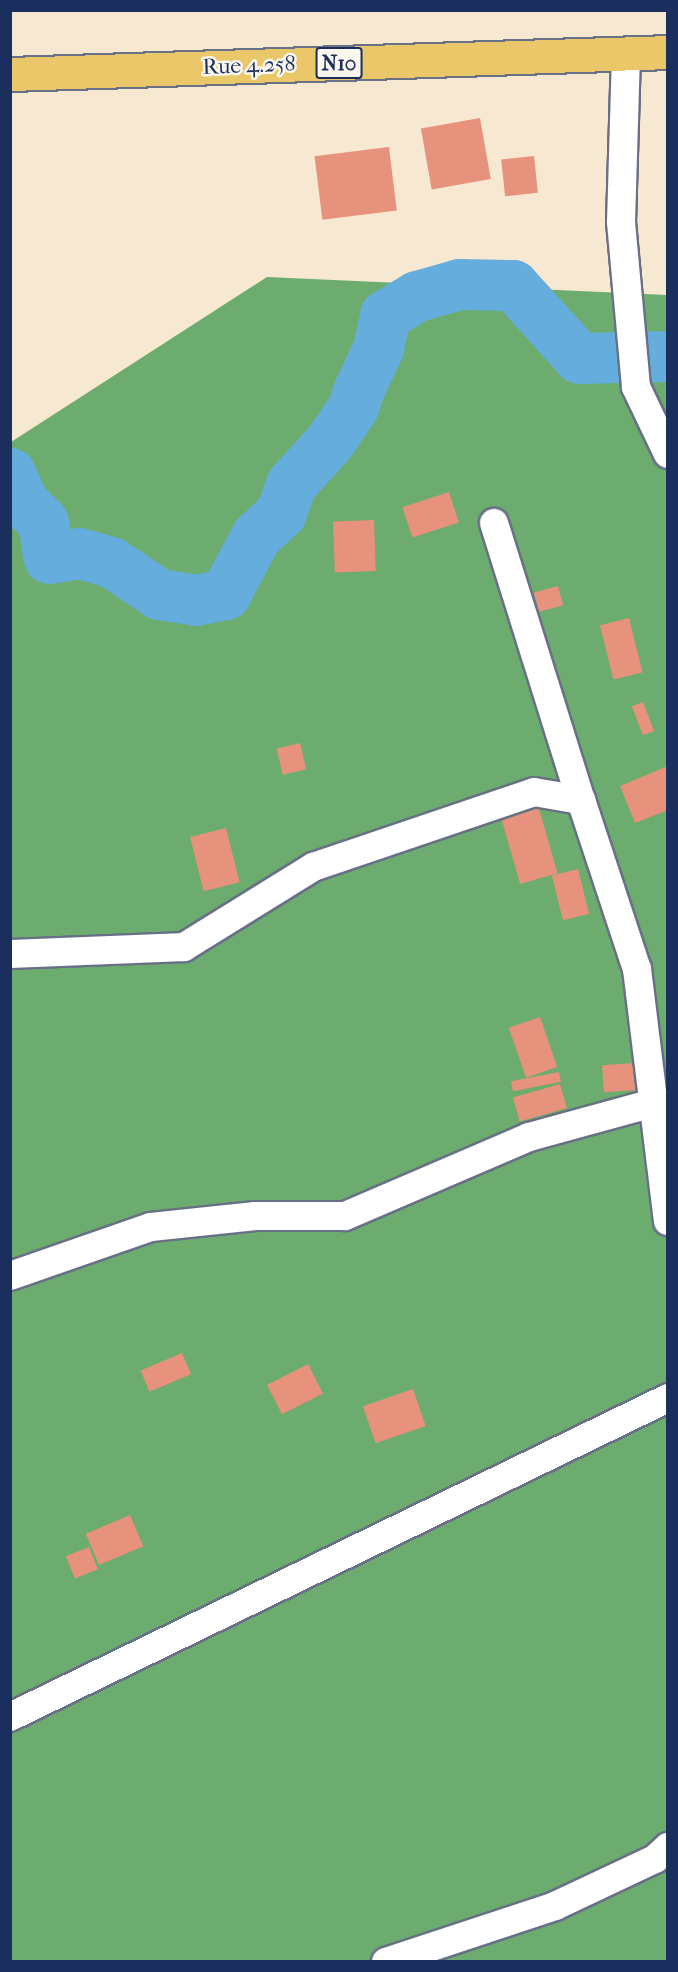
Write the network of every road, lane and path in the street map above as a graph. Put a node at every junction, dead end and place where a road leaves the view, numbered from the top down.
1 (668, 52) edge
2 (626, 54) junction
3 (10, 74) edge
4 (668, 454) edge
5 (494, 524) dead end
6 (581, 800) junction
7 (10, 954) edge
8 (653, 1103) junction
9 (668, 1221) edge
10 (10, 1276) edge
11 (668, 1398) edge
12 (10, 1717) edge
13 (668, 1847) edge
14 (458, 1950) edge
15 (386, 1962) edge

1 - 2 highway, Rue 4.258 / N10
2 - 3 highway, Rue 4.258 / N10
2 - 4 street
5 - 6 street
6 - 7 street
6 - 8 street
8 - 9 street
8 - 10 street
11 - 12 street
13 - 14 street
14 - 15 street

